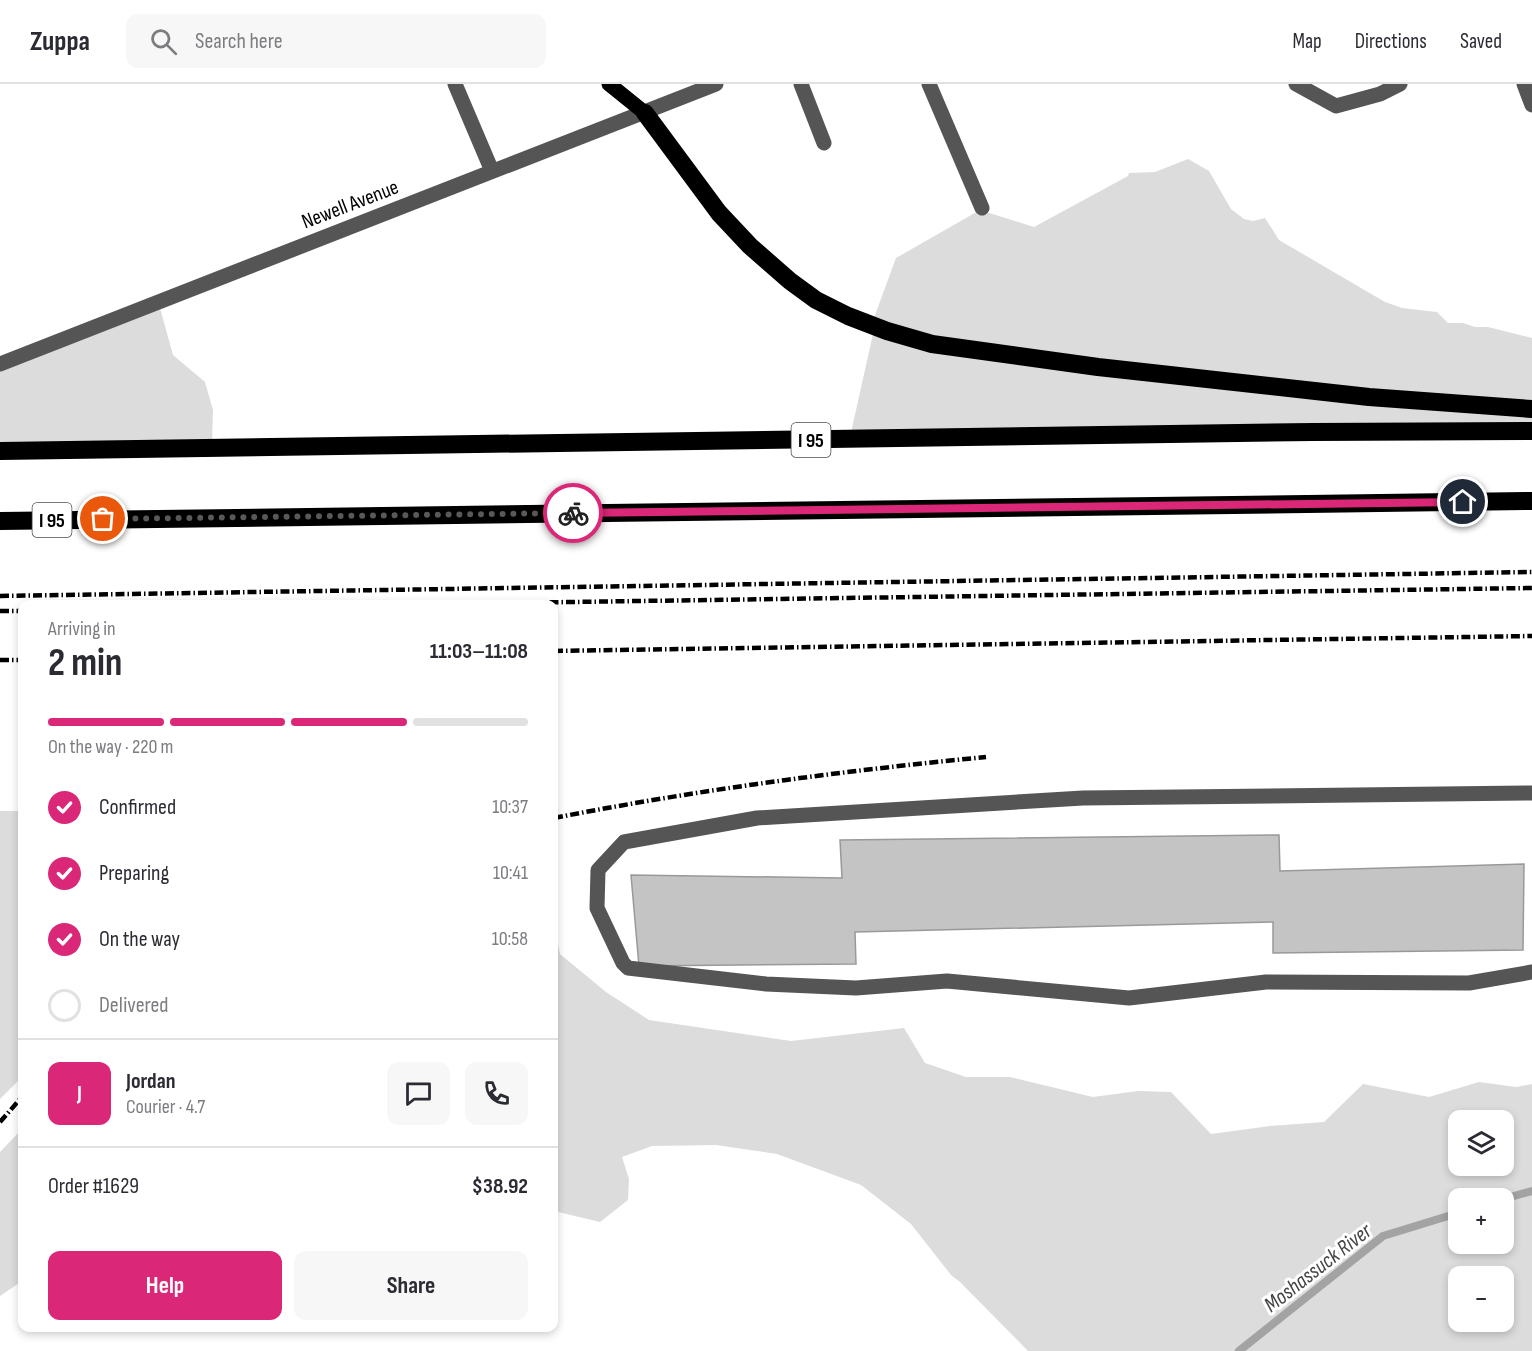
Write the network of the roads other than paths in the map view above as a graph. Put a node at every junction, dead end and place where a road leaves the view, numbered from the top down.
1 (455, 84) edge
2 (609, 84) edge
3 (716, 84) edge
4 (801, 84) edge
5 (929, 84) edge
6 (1296, 84) edge
7 (1400, 84) edge
8 (1524, 84) edge
9 (1532, 105) edge
10 (645, 113) junction
11 (824, 143) dead end
12 (492, 171) junction
13 (982, 208) dead end
14 (0, 364) edge
15 (1532, 409) edge
16 (1532, 431) edge
17 (0, 451) edge
18 (1532, 501) edge
19 (0, 521) edge
20 (1532, 794) edge
21 (1532, 972) edge

1 - 12 street
2 - 10 main road
3 - 10 street, Newell Avenue
4 - 11 street
5 - 13 street
6 - 7 street
8 - 9 street
10 - 12 street, Newell Avenue
10 - 15 highway
12 - 14 street, Newell Avenue
16 - 17 highway, I 95
18 - 19 highway, I 95
20 - 21 street

